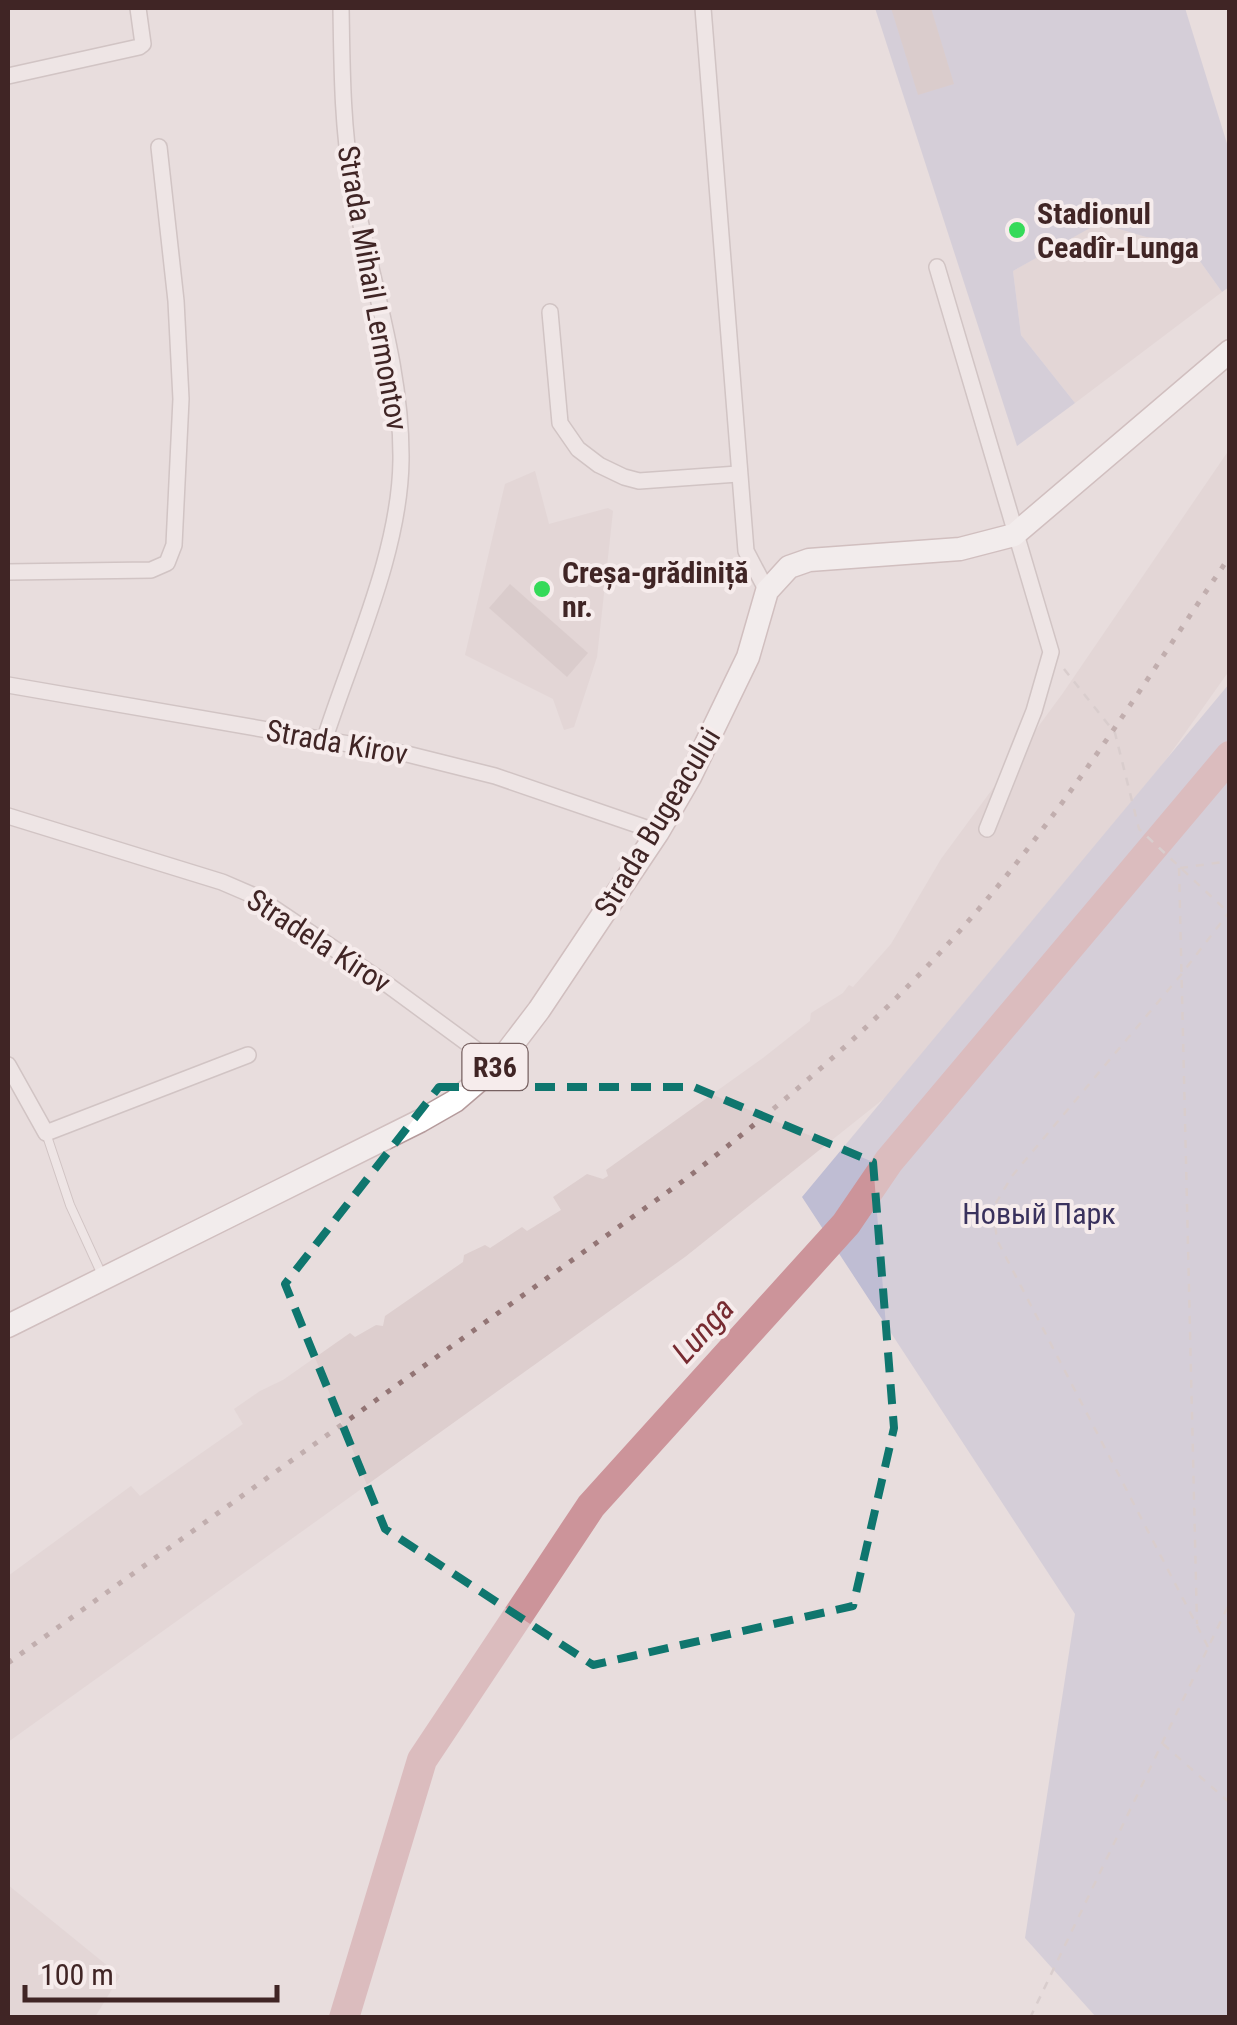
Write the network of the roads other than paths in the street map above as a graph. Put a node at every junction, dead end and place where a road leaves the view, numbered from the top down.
1 (138, 8) edge
2 (341, 8) edge
3 (703, 8) edge
4 (8, 76) edge
5 (158, 147) dead end
6 (937, 268) dead end
7 (550, 312) dead end
8 (1230, 351) edge
9 (738, 474) junction
10 (1014, 535) junction
11 (8, 572) edge
12 (767, 590) junction
13 (8, 686) edge
14 (324, 738) junction
15 (8, 816) edge
16 (987, 829) dead end
17 (658, 832) junction
18 (248, 1055) dead end
19 (8, 1064) edge
20 (497, 1066) junction
21 (46, 1133) junction
22 (103, 1277) junction
23 (8, 1326) edge

1 - 4 street
2 - 14 street, Strada Mihail Lermontov
3 - 9 street
5 - 11 street
6 - 10 street
7 - 9 street
8 - 10 main road
9 - 12 street
10 - 12 main road
10 - 16 street
12 - 17 main road, Strada Bugeacului / R36
13 - 14 street, Strada Kirov
14 - 17 street, Strada Kirov
15 - 20 street, Stradela Kirov
17 - 20 main road, Strada Bugeacului / R36
18 - 21 street
19 - 21 street
20 - 22 main road, Strada Bugeacului / R36
21 - 22 lane
22 - 23 main road, Strada Bugeacului / R36

